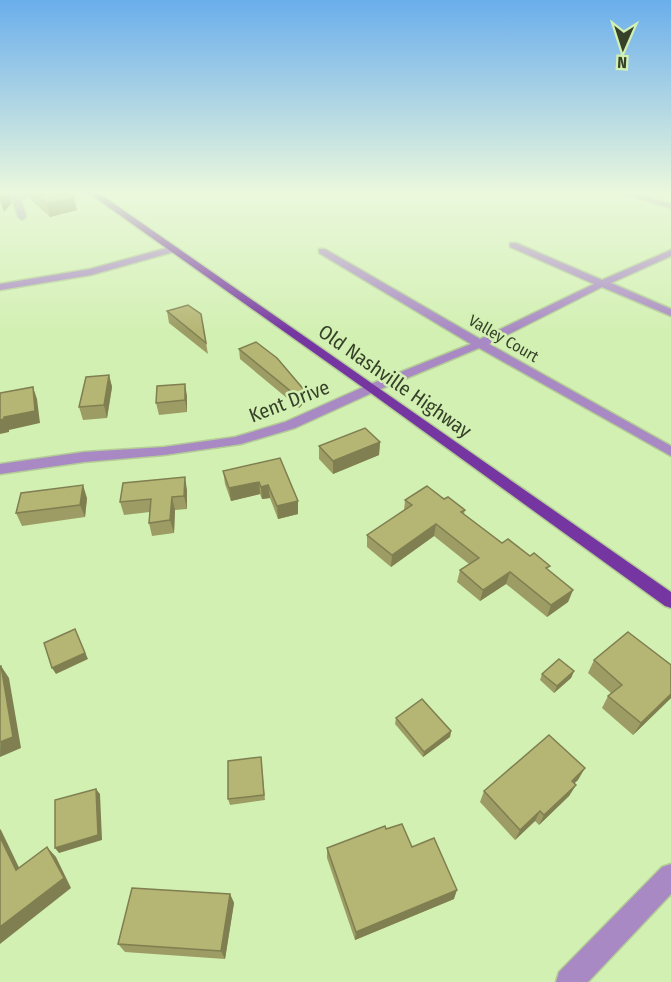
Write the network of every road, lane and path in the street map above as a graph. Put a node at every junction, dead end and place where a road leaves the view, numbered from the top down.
1 (161, 240) edge
2 (513, 245) dead end
3 (174, 249) junction
4 (322, 251) dead end
5 (671, 253) edge
6 (601, 284) junction
7 (0, 287) edge
8 (671, 313) edge
9 (480, 344) junction
10 (372, 388) junction
11 (671, 452) edge
12 (0, 469) edge
13 (671, 601) edge
14 (671, 876) edge
15 (569, 982) edge

1 - 3 main road, Old Nashville Highway
2 - 6 street
3 - 7 street
3 - 10 main road, Old Nashville Highway
4 - 9 street, Valley Court
5 - 6 street, Kent Drive
6 - 8 street
6 - 9 street, Kent Drive
9 - 10 street, Kent Drive
9 - 11 street, Valley Court
10 - 12 street, Kent Drive
10 - 13 main road, Old Nashville Highway
14 - 15 street

